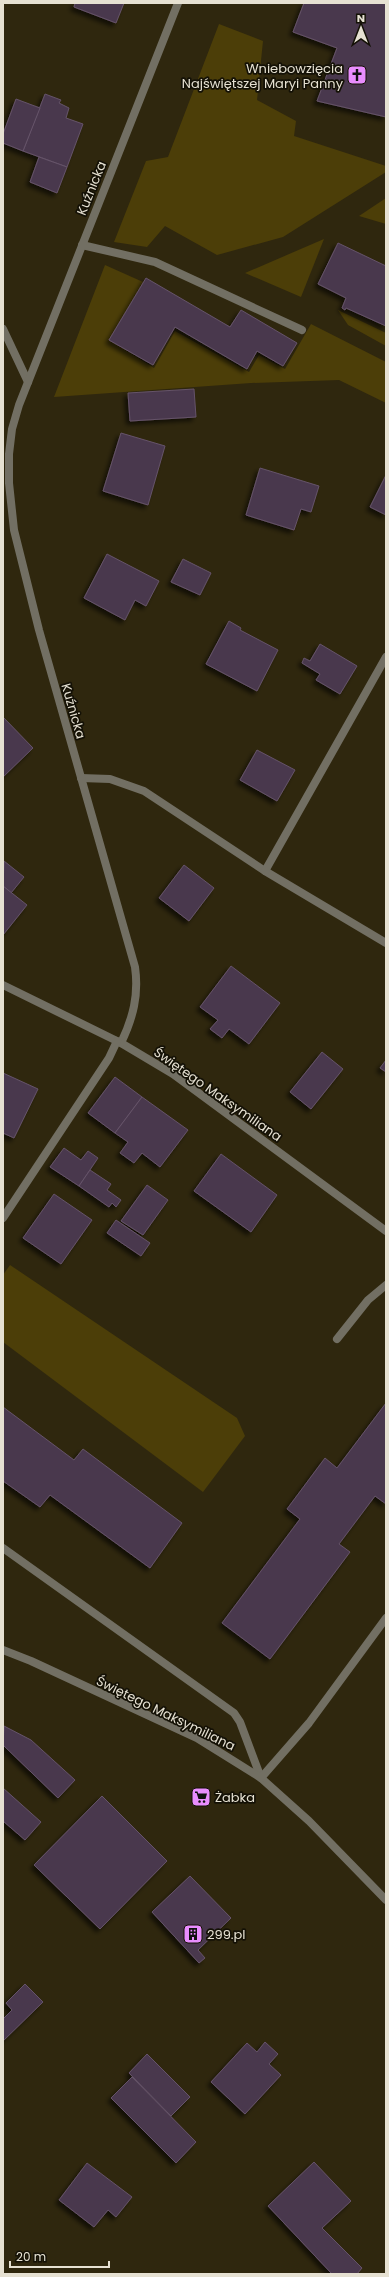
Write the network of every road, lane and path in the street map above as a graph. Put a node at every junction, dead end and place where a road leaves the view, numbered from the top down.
1 (178, 3) edge
2 (82, 245) junction
3 (3, 329) edge
4 (302, 330) dead end
5 (28, 382) junction
6 (386, 657) edge
7 (81, 778) junction
8 (265, 871) junction
9 (386, 943) edge
10 (3, 985) edge
11 (119, 1042) junction
12 (3, 1218) edge
13 (386, 1230) edge
14 (386, 1286) edge
15 (337, 1340) dead end
16 (3, 1548) edge
17 (386, 1618) edge
18 (3, 1650) edge
19 (261, 1778) junction
20 (386, 1900) edge

1 - 2 street, Kuźnicka
2 - 4 street
2 - 5 street, Kuźnicka
3 - 5 street
5 - 7 street, Kuźnicka
6 - 8 street
7 - 8 street
7 - 11 street, Kuźnicka
8 - 9 street
10 - 11 street, Świętego Maksymiliana
11 - 12 street, Kuźnicka
11 - 13 street, Świętego Maksymiliana
14 - 15 street
16 - 19 street
17 - 19 street
18 - 19 street, Świętego Maksymiliana
19 - 20 street, Świętego Maksymiliana

